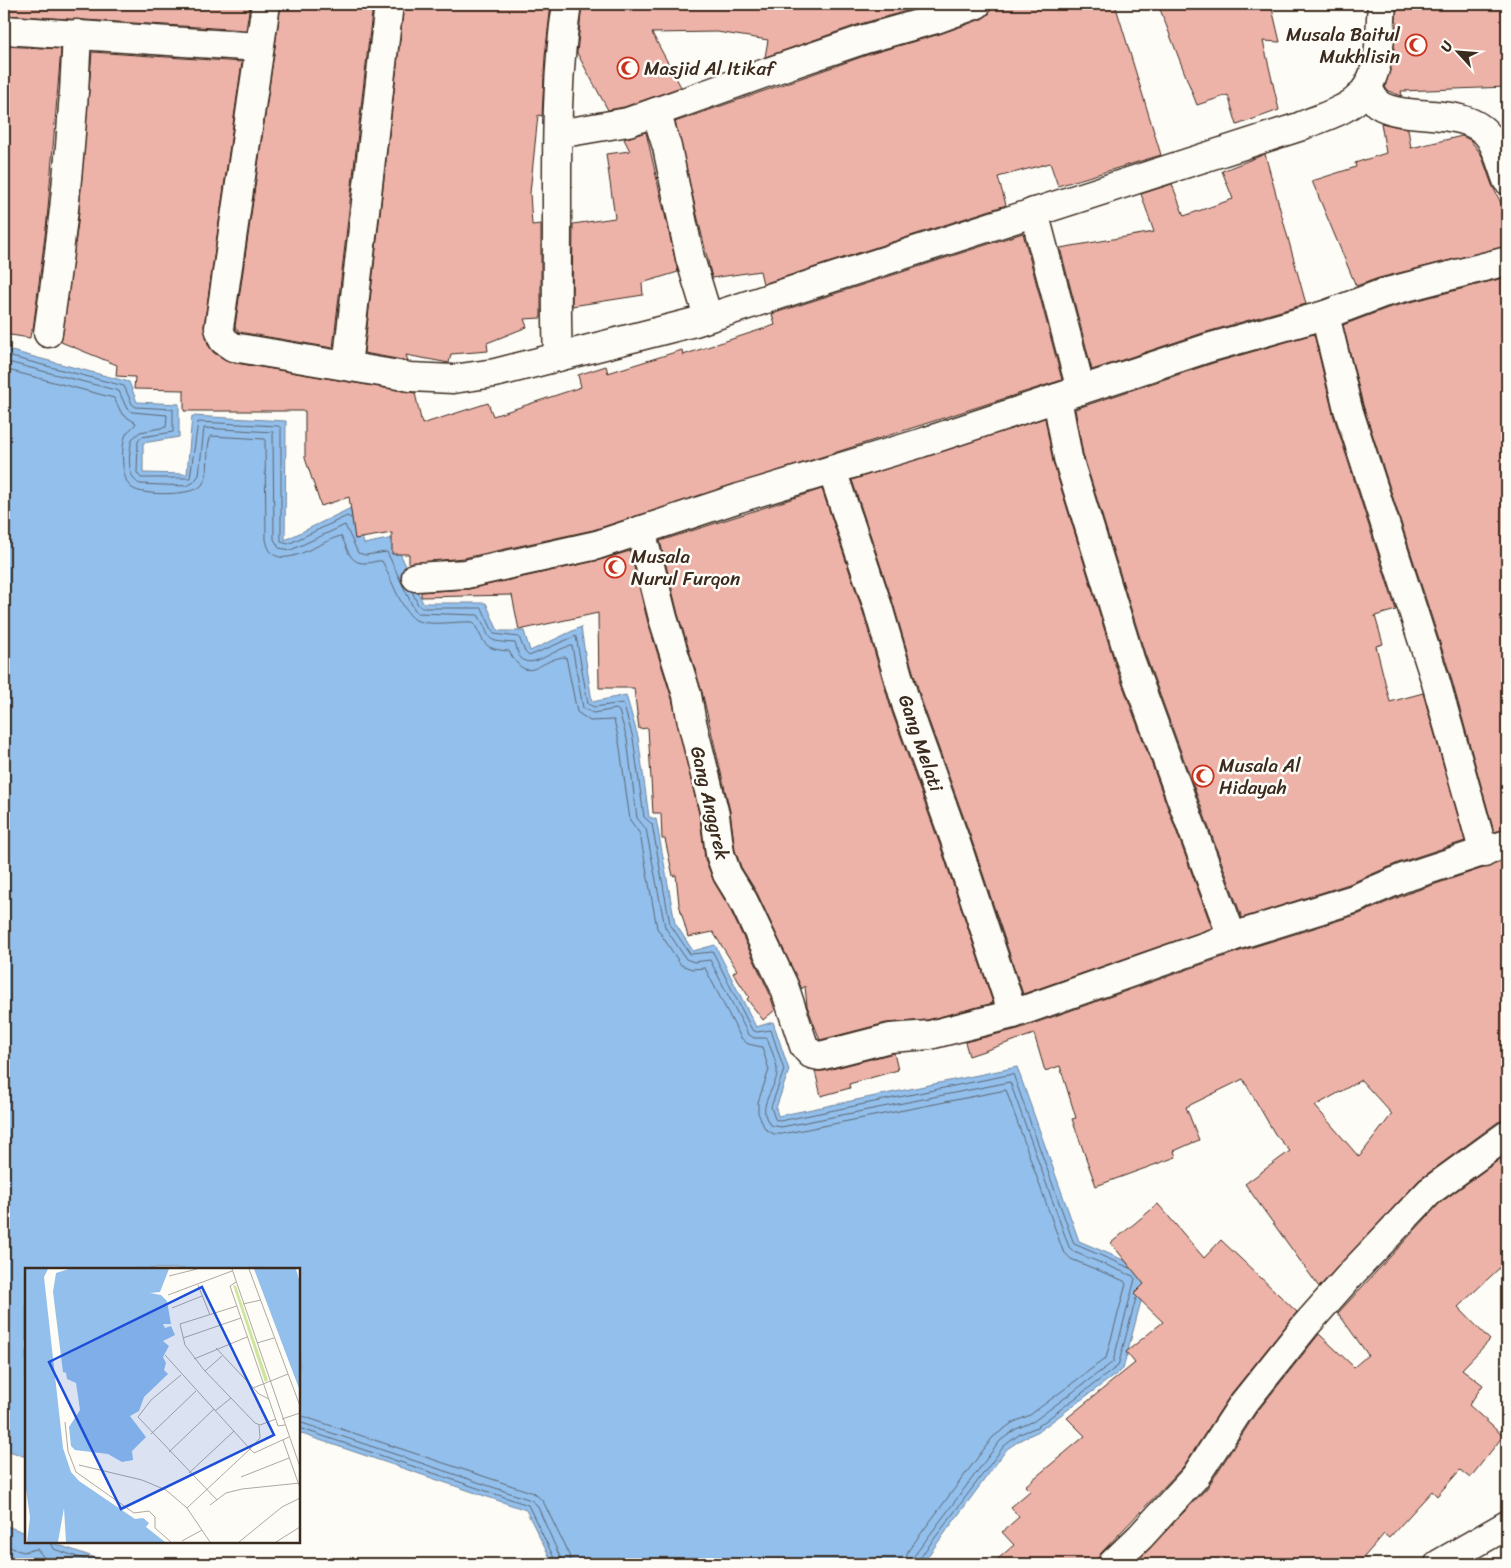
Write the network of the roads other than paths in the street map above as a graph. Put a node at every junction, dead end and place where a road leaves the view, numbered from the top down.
1 (266, 4) edge
2 (390, 4) edge
3 (567, 4) edge
4 (977, 4) edge
5 (1382, 4) edge
6 (4, 30) edge
7 (77, 34) junction
8 (259, 47) junction
9 (1368, 88) junction
10 (656, 112) junction
11 (558, 134) junction
12 (1507, 180) edge
13 (1034, 212) junction
14 (1507, 261) edge
15 (1325, 315) junction
16 (708, 318) junction
17 (48, 333) dead end
18 (558, 357) junction
19 (347, 366) junction
20 (1069, 394) junction
21 (832, 470) junction
22 (641, 530) junction
23 (416, 577) dead end
24 (1496, 849) edge
25 (1232, 937) junction
26 (1013, 1014) junction
27 (1507, 1136) edge
28 (1507, 1525) edge
29 (1112, 1564) edge
30 (1439, 1564) edge

1 - 8 street
2 - 19 street
3 - 11 street
4 - 10 street
5 - 9 street
6 - 7 street
7 - 8 street
7 - 17 street
8 - 19 street
9 - 12 street
9 - 13 street
10 - 11 street
10 - 16 street
11 - 18 street
13 - 16 street
13 - 20 street
14 - 15 street
15 - 20 street
15 - 24 street
16 - 18 street
18 - 19 street
20 - 21 street
20 - 25 street
21 - 22 street
21 - 26 street, Gang Melati
22 - 23 street
22 - 26 street, Gang Anggrek
24 - 25 street
25 - 26 street
27 - 29 street
28 - 30 street

